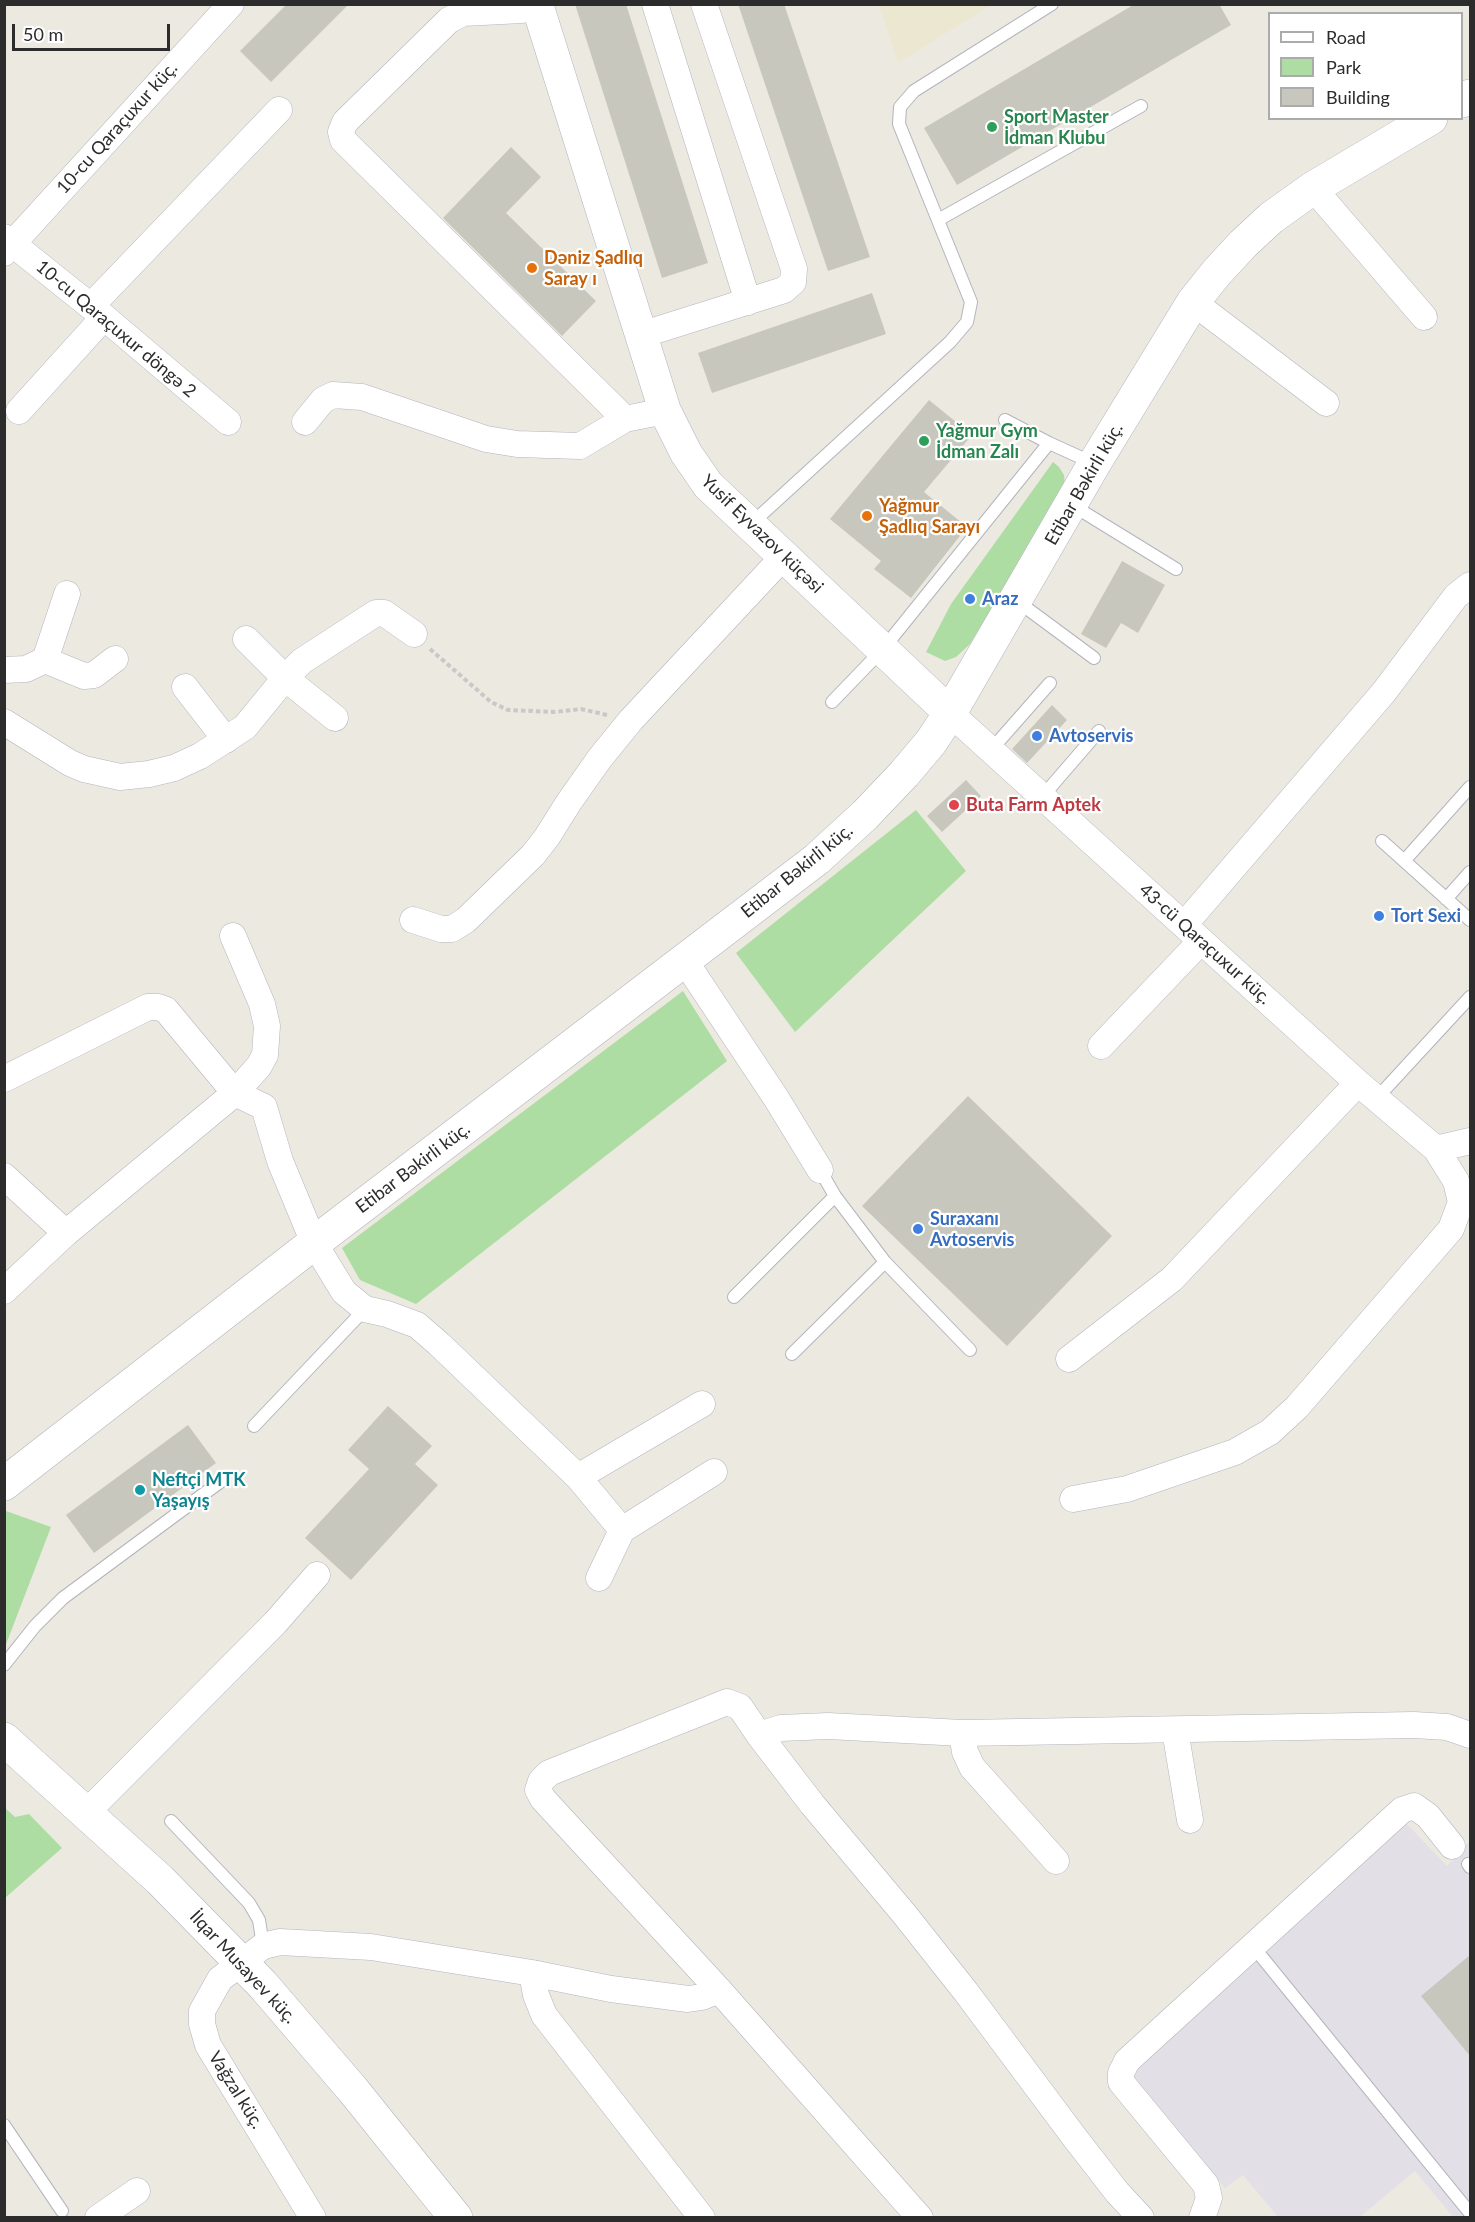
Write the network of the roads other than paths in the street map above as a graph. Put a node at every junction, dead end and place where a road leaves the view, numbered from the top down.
1 (231, 4) edge
2 (655, 4) edge
3 (704, 4) edge
4 (1052, 4) edge
5 (537, 5) edge
6 (1141, 106) dead end
7 (279, 110) dead end
8 (1428, 120) edge
9 (1313, 188) junction
10 (938, 220) junction
11 (7, 244) edge
12 (748, 302) junction
13 (1193, 303) junction
14 (97, 312) junction
15 (1424, 317) dead end
16 (642, 335) junction
17 (1326, 403) dead end
18 (19, 411) dead end
19 (665, 411) junction
20 (624, 419) junction
21 (1005, 420) dead end
22 (228, 422) dead end
23 (305, 422) dead end
24 (1049, 443) junction
25 (1094, 464) junction
26 (1071, 504) junction
27 (750, 524) junction
28 (784, 556) junction
29 (1176, 569) dead end
30 (1470, 585) edge
31 (67, 594) dead end
32 (1017, 601) junction
33 (414, 634) road end
34 (246, 639) dead end
35 (883, 649) junction
36 (1094, 658) dead end
37 (115, 659) dead end
38 (45, 660) junction
39 (4, 670) edge
40 (285, 678) junction
41 (1050, 683) dead end
42 (185, 687) dead end
43 (832, 702) dead end
44 (950, 713) junction
45 (335, 718) dead end
46 (4, 722) edge
47 (1099, 731) dead end
48 (226, 740) junction
49 (991, 750) junction
50 (1470, 787) edge
51 (1042, 797) junction
52 (1382, 841) dead end
53 (1404, 861) junction
54 (1470, 872) edge
55 (1446, 899) junction
56 (413, 920) dead end
57 (1470, 920) edge
58 (1193, 933) junction
59 (233, 936) dead end
60 (685, 961) junction
61 (1470, 997) edge
62 (1101, 1046) dead end
63 (4, 1079) edge
64 (1367, 1091) junction
65 (235, 1093) junction
66 (1470, 1141) edge
67 (1436, 1149) junction
68 (820, 1170) joint
69 (4, 1176) edge
70 (835, 1196) junction
71 (66, 1233) junction
72 (314, 1243) junction
73 (885, 1262) junction
74 (4, 1291) edge
75 (734, 1297) dead end
76 (365, 1309) junction
77 (969, 1350) dead end
78 (792, 1354) dead end
79 (1069, 1359) dead end
80 (702, 1404) dead end
81 (254, 1426) dead end
82 (714, 1472) dead end
83 (578, 1477) junction
84 (224, 1479) dead end
85 (4, 1484) edge
86 (1073, 1499) dead end
87 (621, 1530) junction
88 (317, 1575) dead end
89 (599, 1578) dead end
90 (4, 1665) edge
91 (1175, 1730) junction
92 (962, 1733) junction
93 (759, 1735) junction
94 (1470, 1735) edge
95 (4, 1739) edge
96 (86, 1813) junction
97 (1190, 1820) dead end
98 (171, 1821) dead end
99 (1464, 1859) edge
100 (1056, 1861) dead end
101 (1252, 1946) junction
102 (251, 1954) junction
103 (532, 1973) junction
104 (718, 1990) junction
105 (4, 2125) edge
106 (138, 2191) dead end
107 (62, 2211) dead end
108 (1470, 2213) edge
109 (98, 2217) edge
110 (313, 2217) edge
111 (456, 2217) edge
112 (702, 2217) edge
113 (920, 2217) edge
114 (1141, 2217) edge
115 (1202, 2217) edge

1 - 11 street, 10-cu Qaraçuxur küç.
2 - 12 street
3 - 12 street
4 - 10 lane
5 - 16 street, Yusif Eyvazov küçəsi
5 - 20 street
6 - 10 lane
7 - 14 street
8 - 9 main road, Etibar Bəkirli küç.
9 - 13 main road, Etibar Bəkirli küç.
9 - 15 street
10 - 27 lane
11 - 14 street, 10-cu Qaraçuxur döngə 2
12 - 16 street
13 - 17 street
13 - 25 main road, Etibar Bəkirli küç.
14 - 18 street
14 - 22 street, 10-cu Qaraçuxur döngə 2
16 - 19 street, Yusif Eyvazov küçəsi
19 - 20 street
19 - 27 street, Yusif Eyvazov küçəsi
20 - 23 street
21 - 24 lane
24 - 25 lane
24 - 35 lane
25 - 26 main road, Etibar Bəkirli küç.
26 - 29 lane
26 - 32 main road, Etibar Bəkirli küç.
27 - 28 street, Yusif Eyvazov küçəsi
28 - 35 street, Yusif Eyvazov küçəsi
28 - 56 street
30 - 58 street
31 - 38 street
32 - 36 lane
32 - 44 main road, Etibar Bəkirli küç.
33 - 40 street
34 - 40 street
35 - 43 lane
35 - 44 street, Yusif Eyvazov küçəsi
37 - 38 street
38 - 39 street
40 - 45 street
40 - 48 street
41 - 49 lane
42 - 48 street
44 - 49 street, 43-cü Qaraçuxur küç.
44 - 60 main road, Etibar Bəkirli küç.
46 - 48 street
47 - 51 lane
49 - 51 street, 43-cü Qaraçuxur küç.
50 - 53 lane
51 - 58 street, 43-cü Qaraçuxur küç.
52 - 53 lane
53 - 55 lane
54 - 55 lane
55 - 57 lane
58 - 62 street
58 - 64 street, 43-cü Qaraçuxur küç.
59 - 65 street
60 - 68 street
60 - 72 main road, Etibar Bəkirli küç.
61 - 64 lane
63 - 65 street
64 - 67 street, 43-cü Qaraçuxur küç.
64 - 79 street
65 - 71 street
65 - 72 street
66 - 67 street
67 - 86 street, 43-cü Qaraçuxur küç.
68 - 70 lane
69 - 71 street
70 - 73 lane
70 - 75 lane
71 - 74 street
72 - 76 street
72 - 85 main road, Etibar Bəkirli küç.
73 - 77 lane
73 - 78 lane
76 - 81 lane
76 - 83 street
80 - 83 street
82 - 87 street
83 - 87 street
84 - 90 lane
87 - 89 street
88 - 96 street
91 - 92 street
91 - 94 street
91 - 97 street
92 - 93 street
92 - 100 street
93 - 104 street
93 - 114 street
95 - 96 main road, İlqar Musayev küç.
96 - 102 main road, İlqar Musayev küç.
98 - 102 lane
99 - 101 street
101 - 108 lane
101 - 115 street
102 - 103 street
102 - 110 street, Vağzal küç.
102 - 111 main road, İlqar Musayev küç.
103 - 104 street
103 - 112 street
104 - 113 street
105 - 107 lane
106 - 109 street

